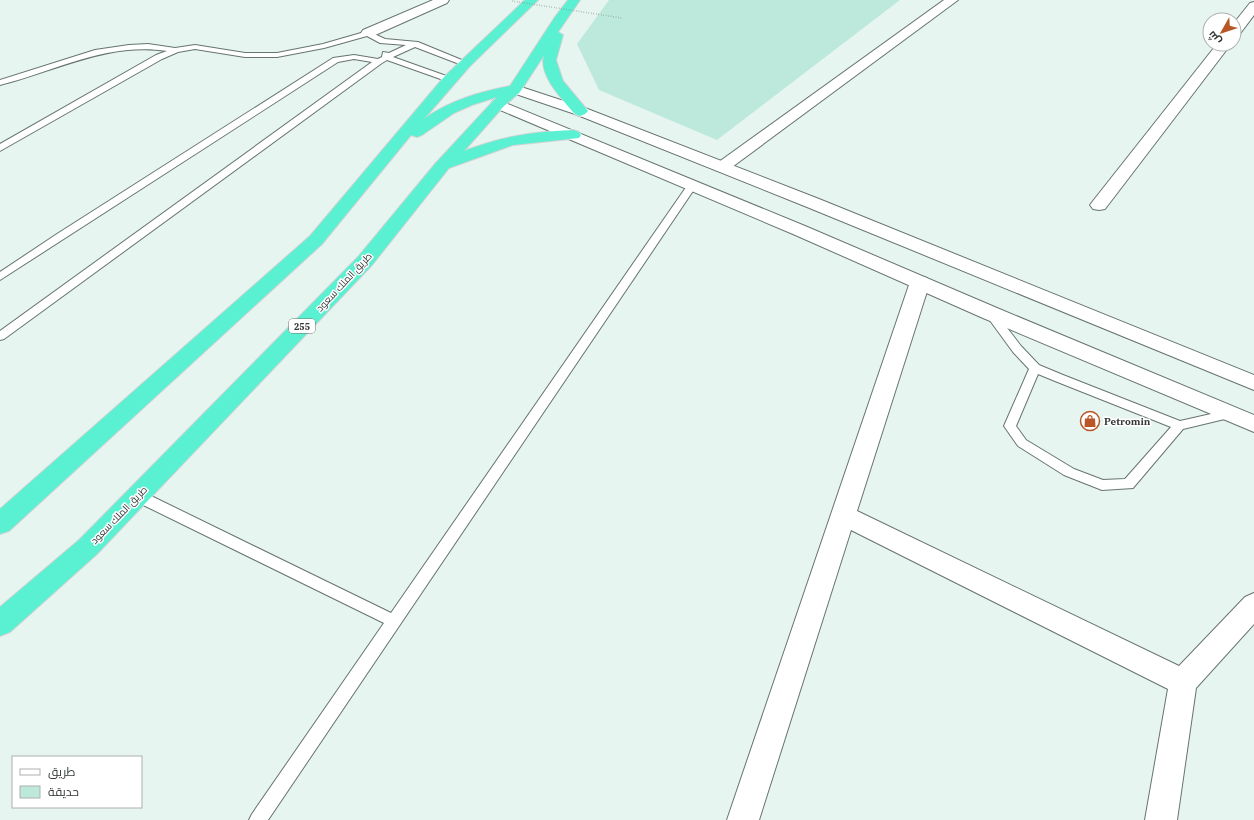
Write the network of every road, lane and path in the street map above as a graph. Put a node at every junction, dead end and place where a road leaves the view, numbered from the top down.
1 (443, 0) edge
2 (532, 0) edge
3 (574, 0) edge
4 (952, 0) edge
5 (512, 1) edge
6 (1254, 6) edge
7 (561, 17) junction
8 (622, 18) dead end
9 (1242, 22) edge
10 (368, 33) junction
11 (383, 41) junction
12 (415, 44) junction
13 (176, 50) junction
14 (1218, 52) edge
15 (383, 59) junction
16 (465, 63) junction
17 (449, 80) junction
18 (0, 83) edge
19 (515, 89) junction
20 (498, 104) junction
21 (580, 111) junction
22 (573, 135) junction
23 (0, 148) edge
24 (386, 156) junction
25 (441, 167) junction
26 (722, 167) junction
27 (692, 185) junction
28 (1099, 205) dead end
29 (0, 277) edge
30 (920, 282) junction
31 (990, 313) junction
32 (0, 336) edge
33 (1035, 368) junction
34 (1254, 383) edge
35 (1233, 414) junction
36 (1254, 424) edge
37 (1179, 426) junction
38 (138, 496) junction
39 (843, 515) junction
40 (0, 524) edge
41 (1254, 605) edge
42 (394, 620) junction
43 (0, 624) edge
44 (1184, 682) junction
45 (258, 820) edge
46 (743, 820) edge
47 (1161, 820) edge

1 - 10 street
2 - 16 highway
3 - 7 highway, طريق الملك سعود / 255
4 - 26 street
5 - 8 path, bridge
6 - 9 street
7 - 19 highway, طريق الملك سعود / 255
7 - 21 highway
10 - 11 lane
10 - 13 lane
11 - 12 lane
11 - 15 lane
12 - 15 lane
12 - 16 lane
13 - 18 lane
13 - 23 lane
14 - 28 street
15 - 17 lane
15 - 29 lane
15 - 32 lane
16 - 17 highway
17 - 24 highway
19 - 20 highway, طريق الملك سعود / 255
19 - 21 street
19 - 24 highway
20 - 22 street
20 - 25 highway, طريق الملك سعود / 255
21 - 26 street
22 - 25 highway
22 - 27 street
24 - 40 highway
25 - 38 highway, طريق الملك سعود / 255
26 - 34 street
27 - 30 street
27 - 42 lane
30 - 31 street
30 - 39 street
31 - 33 lane
31 - 35 street
33 - 37 lane
33 - 37 lane
35 - 36 street
35 - 37 lane
38 - 42 lane
38 - 43 highway, طريق الملك سعود / 255
39 - 44 street
39 - 46 street
41 - 44 street
42 - 45 lane
44 - 47 street

